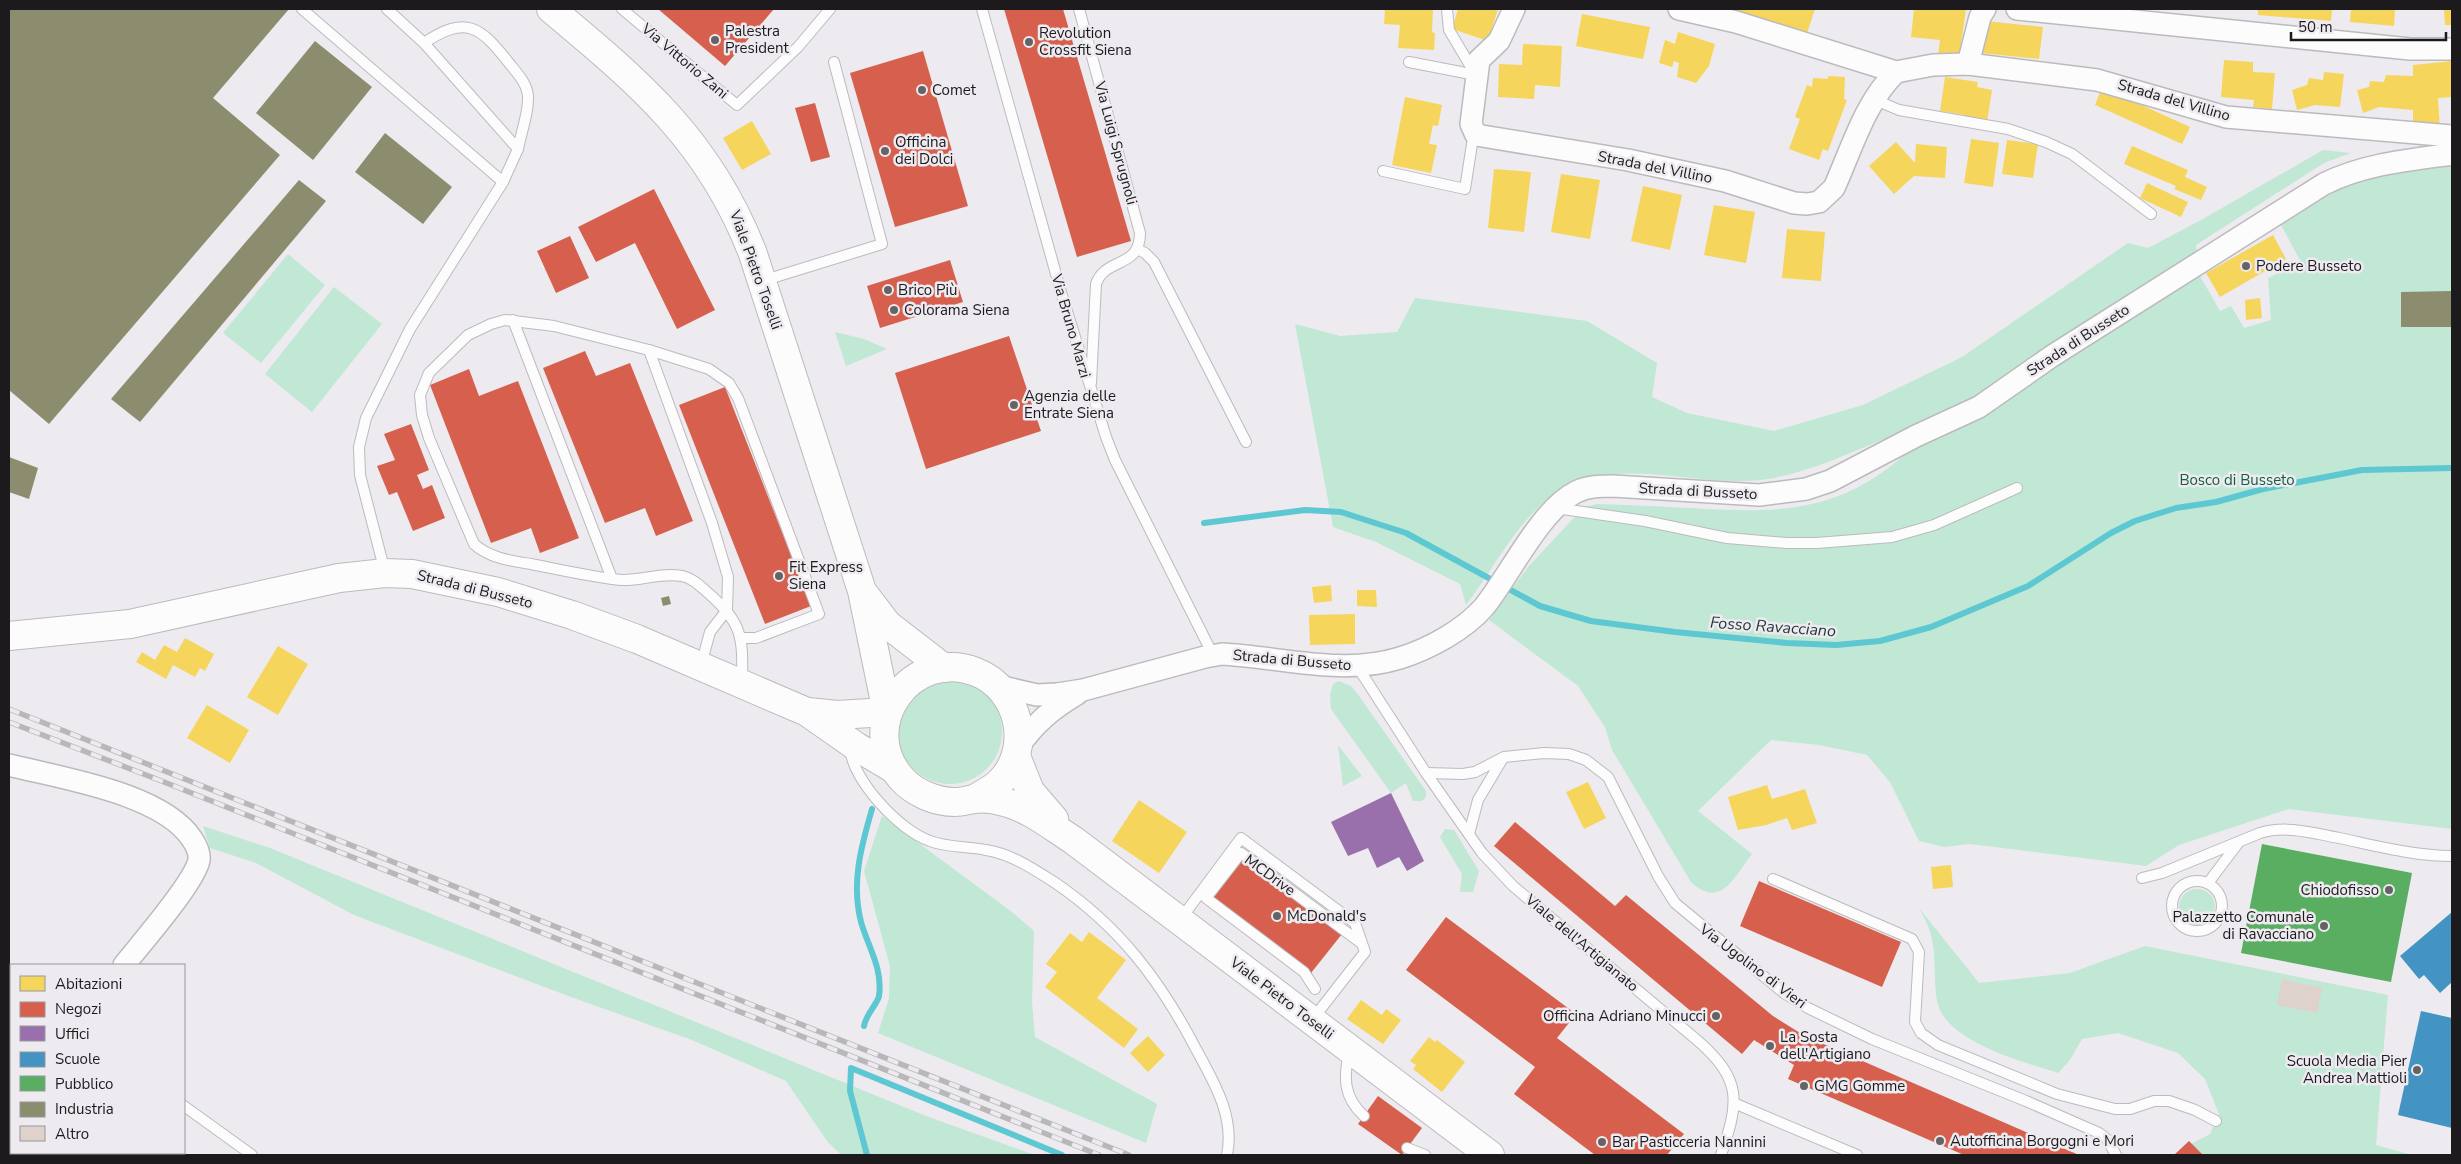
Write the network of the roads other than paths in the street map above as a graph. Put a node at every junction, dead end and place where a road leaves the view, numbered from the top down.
1 (302, 9) edge
2 (387, 9) edge
3 (551, 9) edge
4 (622, 9) edge
5 (830, 9) edge
6 (982, 9) edge
7 (1079, 9) edge
8 (1447, 9) edge
9 (1514, 9) edge
10 (1679, 9) edge
11 (1985, 9) edge
12 (2017, 9) edge
13 (424, 43) junction
14 (2452, 49) edge
15 (834, 62) dead end
16 (1409, 62) dead end
17 (1968, 64) junction
18 (1896, 72) junction
19 (1476, 75) junction
20 (1873, 99) junction
21 (1474, 130) junction
22 (2452, 136) edge
23 (518, 149) junction
24 (2452, 154) edge
25 (1383, 171) dead end
26 (503, 182) junction
27 (2151, 214) dead end
28 (1137, 249) junction
29 (762, 281) junction
30 (513, 320) junction
31 (649, 350) junction
32 (1090, 392) junction
33 (1246, 442) dead end
34 (2017, 488) dead end
35 (1555, 508) junction
36 (385, 572) junction
37 (612, 579) junction
38 (862, 591) junction
39 (727, 610) junction
40 (9, 636) edge
41 (740, 638) junction
42 (1213, 655) junction
43 (700, 666) junction
44 (1357, 666) junction
45 (944, 668) junction
46 (742, 684) junction
47 (998, 686) junction
48 (1083, 690) junction
49 (887, 712) junction
50 (854, 728) junction
51 (1017, 751) junction
52 (1504, 757) junction
53 (9, 765) edge
54 (894, 769) junction
55 (1426, 773) junction
56 (974, 799) junction
57 (1470, 834) junction
58 (1073, 840) junction
59 (2239, 842) junction
60 (2452, 856) edge
61 (2142, 878) dead end
62 (1773, 879) dead end
63 (2208, 883) junction
64 (1196, 899) junction
65 (1179, 920) junction
66 (1363, 948) junction
67 (125, 964) edge
68 (1315, 989) junction
69 (1328, 999) junction
70 (1312, 1020) junction
71 (1350, 1049) junction
72 (2032, 1085) junction
73 (2026, 1101) junction
74 (1736, 1104) junction
75 (185, 1107) edge
76 (1364, 1116) dead end
77 (2216, 1122) dead end
78 (1407, 1148) dead end
79 (1482, 1154) edge
80 (252, 1155) edge
81 (1226, 1155) edge
82 (1425, 1155) edge
83 (1721, 1155) edge
84 (1856, 1155) edge
85 (2116, 1155) edge

1 - 26 lane
2 - 13 lane
3 - 29 main road, Viale Pietro Toselli
4 - 5 lane, Via Vittorio Zani
6 - 32 lane, Via Bruno Marzi
7 - 28 lane, Via Luigi Sprugnoli
8 - 19 lane
9 - 19 street
10 - 18 street, Strada del Villino
11 - 17 street
12 - 14 street
13 - 23 lane
13 - 23 lane
15 - 29 lane
16 - 19 lane
17 - 18 street, Strada del Villino
17 - 22 street, Strada del Villino
18 - 20 street, Strada del Villino
19 - 21 street
20 - 21 street, Strada del Villino
20 - 27 lane
21 - 25 lane
23 - 26 lane
24 - 35 street, Strada di Busseto
26 - 36 lane
28 - 32 lane
28 - 33 lane
29 - 38 main road, Viale Pietro Toselli
30 - 31 lane
30 - 37 lane
30 - 37 lane
31 - 39 lane
31 - 41 lane
32 - 42 lane, Via Bruno Marzi
34 - 35 lane
35 - 44 street, Strada di Busseto
36 - 40 main road, Strada di Busseto
36 - 43 main road, Strada di Busseto
37 - 39 lane
38 - 45 main road, Viale Pietro Toselli
38 - 49 main road, Viale Pietro Toselli
39 - 41 lane
39 - 43 lane
41 - 46 lane
42 - 44 street, Strada di Busseto
42 - 48 street, Strada di Busseto
43 - 46 main road, Strada di Busseto
44 - 55 lane, Viale dell'Artigianato
45 - 47 main road, Viale Pietro Toselli
45 - 49 main road, Viale Pietro Toselli
46 - 50 main road, Strada di Busseto
47 - 48 street, Strada di Busseto
47 - 51 main road, Viale Pietro Toselli
48 - 51 street, Strada di Busseto
49 - 50 main road
49 - 54 main road, Viale Pietro Toselli
50 - 54 main road, Strada di Busseto
50 - 81 lane
51 - 56 main road, Viale Pietro Toselli
51 - 58 main road, Viale Pietro Toselli
52 - 55 lane, Via Ugolino di Vieri
52 - 57 lane
52 - 73 lane, Via Ugolino di Vieri
53 - 67 street
54 - 56 main road, Viale Pietro Toselli
55 - 57 lane, Viale dell'Artigianato
56 - 58 main road, Viale Pietro Toselli
57 - 74 lane, Viale dell'Artigianato
58 - 65 main road, Viale Pietro Toselli
59 - 60 lane
59 - 61 lane
59 - 63 lane
62 - 72 lane
63 - 63 lane
64 - 65 lane
64 - 66 lane
64 - 68 lane
65 - 70 main road, Viale Pietro Toselli
66 - 68 lane, MCDrive
66 - 69 lane
68 - 69 lane
69 - 70 lane
70 - 71 main road, Viale Pietro Toselli
71 - 76 lane
71 - 79 main road, Viale Pietro Toselli
72 - 73 lane
72 - 77 lane
73 - 85 lane, Via Ugolino di Vieri
74 - 83 lane
74 - 84 lane
75 - 80 lane
78 - 82 lane

